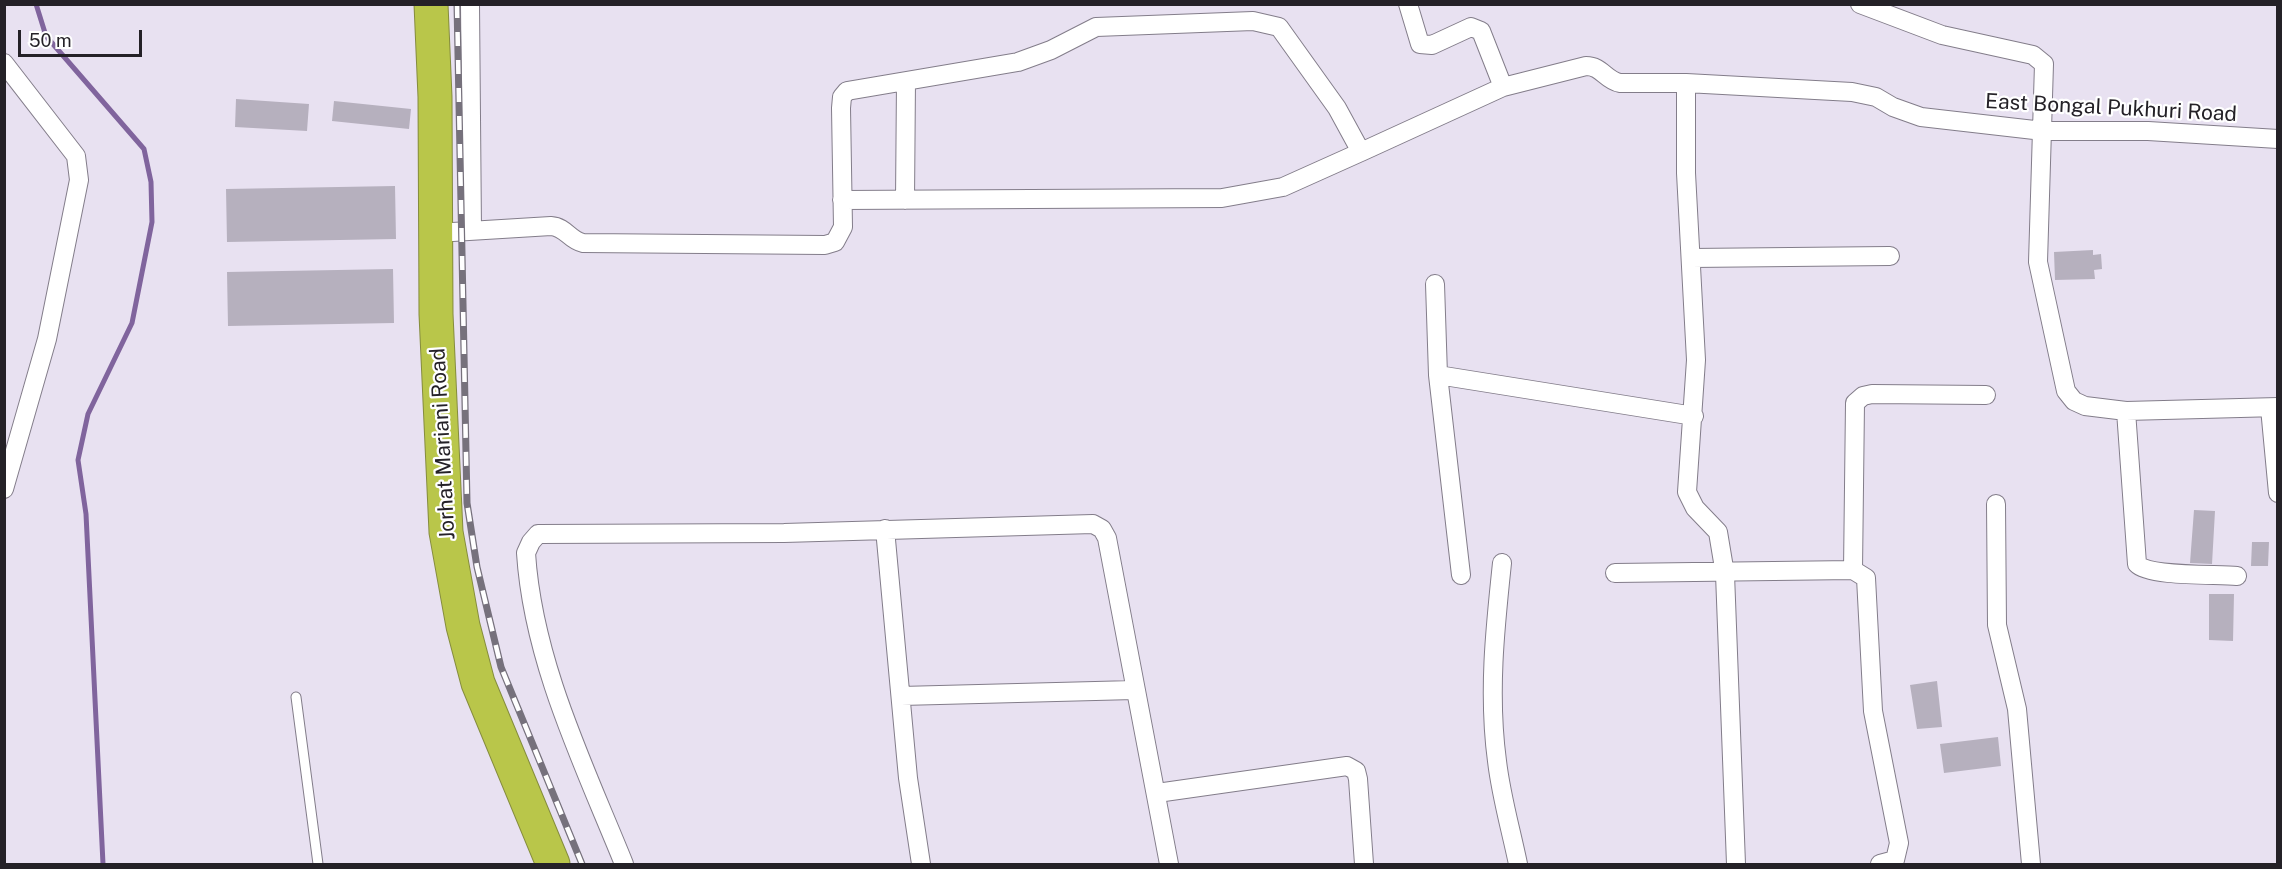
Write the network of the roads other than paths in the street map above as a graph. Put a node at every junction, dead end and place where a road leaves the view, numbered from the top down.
1 (431, 4) edge
2 (470, 4) edge
3 (1408, 4) edge
4 (1860, 4) edge
5 (4, 63) edge
6 (906, 81) junction
7 (1686, 82) junction
8 (1503, 87) junction
9 (2043, 131) junction
10 (2277, 139) edge
11 (1361, 152) junction
12 (842, 200) junction
13 (905, 200) junction
14 (472, 230) junction
15 (436, 232) junction
16 (1890, 256) dead end
17 (1691, 258) junction
18 (1435, 284) dead end
19 (1438, 375) junction
20 (1986, 395) dead end
21 (2274, 407) edge
22 (2126, 411) junction
23 (1694, 416) junction
24 (4, 489) edge
25 (2277, 493) edge
26 (1995, 504) dead end
27 (885, 529) junction
28 (1502, 563) dead end
29 (1853, 570) junction
30 (1616, 573) dead end
31 (1725, 574) junction
32 (1461, 575) dead end
33 (2237, 576) dead end
34 (1134, 690) junction
35 (901, 696) junction
36 (296, 698) dead end
37 (1157, 793) junction
38 (318, 864) edge
39 (553, 864) edge
40 (624, 864) edge
41 (921, 864) edge
42 (1169, 864) edge
43 (1364, 864) edge
44 (1518, 864) edge
45 (1736, 864) edge
46 (1880, 864) edge
47 (2031, 864) edge

1 - 15 highway, Jorhat Mariani Road
2 - 14 street
3 - 8 street
4 - 9 street
5 - 24 street
6 - 11 street
6 - 12 street
6 - 13 street
7 - 8 street, East Bongal Pukhuri Road
7 - 9 street, East Bongal Pukhuri Road
7 - 17 street
8 - 11 street, East Bongal Pukhuri Road
9 - 10 street, East Bongal Pukhuri Road
9 - 22 street
11 - 13 street, East Bongal Pukhuri Road
12 - 13 street, East Bongal Pukhuri Road
12 - 14 street
14 - 15 street
15 - 39 highway, Jorhat Mariani Road
16 - 17 street
17 - 23 street
18 - 19 street
19 - 23 street
19 - 32 street
20 - 29 street
21 - 22 street
21 - 25 street
22 - 33 street
23 - 31 street
26 - 47 street
27 - 34 street
27 - 35 street
27 - 40 street
28 - 44 street
29 - 31 street
29 - 46 street
30 - 31 street
31 - 45 street
34 - 35 street
34 - 37 street
35 - 41 street
36 - 38 lane
37 - 42 street
37 - 43 street

